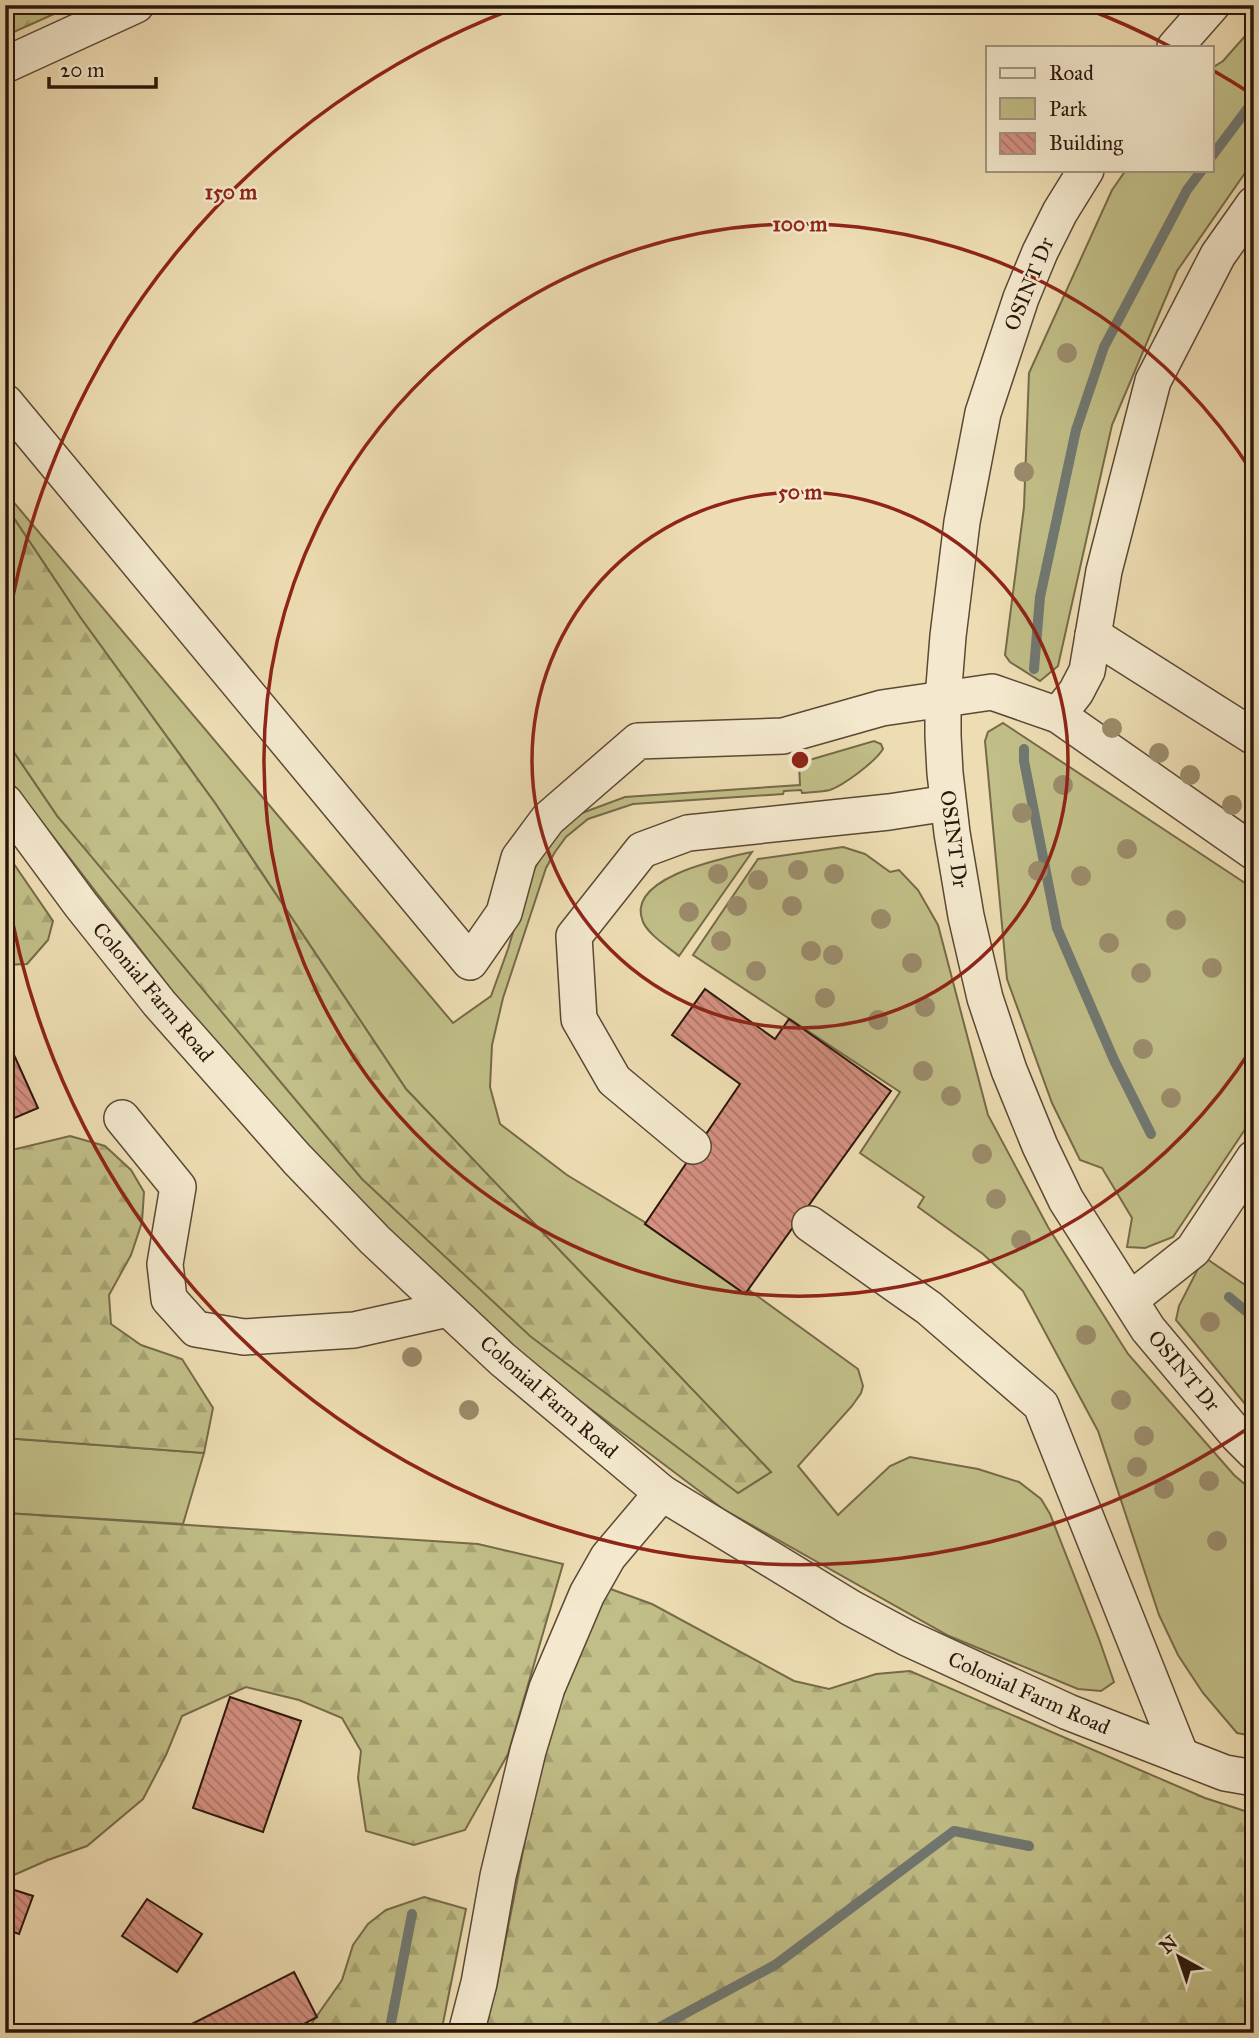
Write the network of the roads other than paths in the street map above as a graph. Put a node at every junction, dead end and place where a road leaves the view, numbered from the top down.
1 (136, 5) edge
2 (1212, 5) edge
3 (1176, 46) edge
4 (5, 65) edge
5 (1085, 172) edge
6 (1254, 204) edge
7 (5, 402) edge
8 (1093, 635) junction
9 (943, 699) junction
10 (1058, 715) junction
11 (1254, 737) edge
12 (5, 802) edge
13 (948, 803) junction
14 (1254, 852) edge
15 (122, 1118) dead end
16 (693, 1146) dead end
17 (1254, 1158) edge
18 (810, 1224) dead end
19 (1130, 1300) junction
20 (448, 1309) junction
21 (1254, 1452) edge
22 (662, 1493) junction
23 (1181, 1756) junction
24 (1254, 1778) edge
25 (466, 2033) edge

1 - 4 street
2 - 3 street
5 - 9 street, OSINT Dr
6 - 8 street
7 - 9 street
8 - 10 street
8 - 11 street
9 - 10 street
9 - 13 street, OSINT Dr
10 - 14 street
12 - 20 street, Colonial Farm Road
13 - 16 street
13 - 19 street, OSINT Dr
15 - 20 street
17 - 19 street
18 - 23 street
19 - 21 street, OSINT Dr
20 - 22 street, Colonial Farm Road
22 - 23 street, Colonial Farm Road
22 - 25 street
23 - 24 street, Colonial Farm Road

